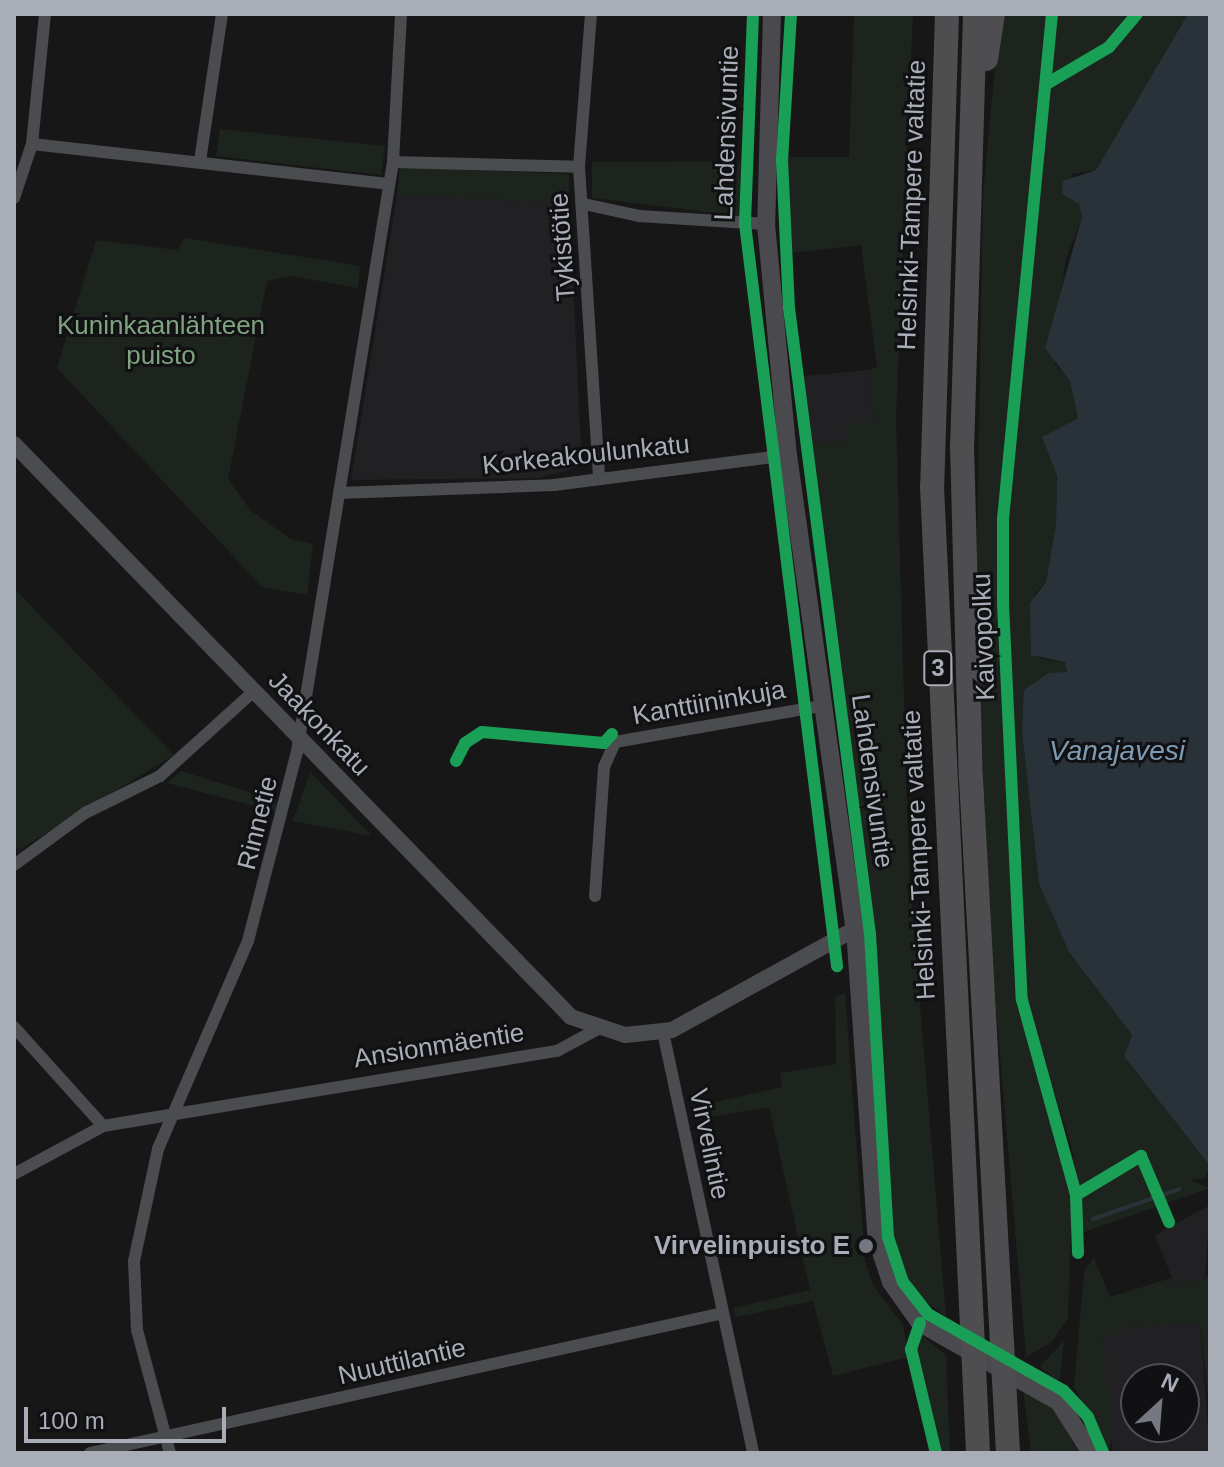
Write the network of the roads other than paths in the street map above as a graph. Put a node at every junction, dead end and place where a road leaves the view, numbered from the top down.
1 (45, 14) edge
2 (222, 14) edge
3 (401, 14) edge
4 (591, 14) edge
5 (772, 14) edge
6 (947, 14) edge
7 (975, 14) edge
8 (993, 14) edge
9 (972, 116) junction
10 (32, 144) junction
11 (200, 161) junction
12 (393, 162) junction
13 (579, 167) junction
14 (388, 184) junction
15 (14, 198) edge
16 (584, 204) junction
17 (766, 224) junction
18 (14, 444) edge
19 (788, 455) junction
20 (599, 476) junction
21 (339, 493) junction
22 (254, 691) junction
23 (822, 706) junction
24 (298, 736) junction
25 (14, 865) edge
26 (595, 896) dead end
27 (855, 929) junction
28 (14, 1027) edge
29 (596, 1030) junction
30 (663, 1032) junction
31 (176, 1112) junction
32 (103, 1126) junction
33 (14, 1174) edge
34 (723, 1313) junction
35 (165, 1437) junction
36 (90, 1453) edge
37 (170, 1453) edge
38 (753, 1453) edge
39 (978, 1453) edge
40 (1008, 1453) edge
41 (1091, 1453) edge

1 - 10 street
2 - 11 street
3 - 12 street, Rinnetie
4 - 13 street, Tykistötie
5 - 17 main road, Lahdensivuntie
6 - 39 highway, Helsinki-Tampere valtatie / 3
7 - 9 highway, Helsinki-Tampere valtatie / 3
8 - 9 highway
9 - 40 highway, Helsinki-Tampere valtatie / 3
10 - 11 street
10 - 15 street
11 - 14 street
12 - 13 street
12 - 14 street, Rinnetie
13 - 16 street, Tykistötie
14 - 21 street, Rinnetie
16 - 17 street
16 - 20 street, Tykistötie
17 - 19 main road, Lahdensivuntie
18 - 22 street, Jaakonkatu
19 - 20 street, Korkeakoulunkatu
19 - 23 main road, Lahdensivuntie
20 - 21 street, Korkeakoulunkatu
21 - 24 street, Rinnetie
22 - 24 street, Jaakonkatu
22 - 25 street
23 - 26 street, Kanttiininkuja
23 - 27 main road, Lahdensivuntie
24 - 29 street, Jaakonkatu
24 - 31 street, Rinnetie
27 - 30 street
27 - 41 main road, Lahdensivuntie
28 - 32 street
29 - 30 street
29 - 31 street, Ansionmäentie
30 - 34 street, Virvelintie
31 - 32 street, Ansionmäentie
31 - 35 street, Rinnetie
32 - 33 street, Ansionmäentie
34 - 35 street, Nuuttilantie
34 - 38 street, Virvelintie
35 - 36 street, Nuuttilantie
35 - 37 street, Rinnetie

